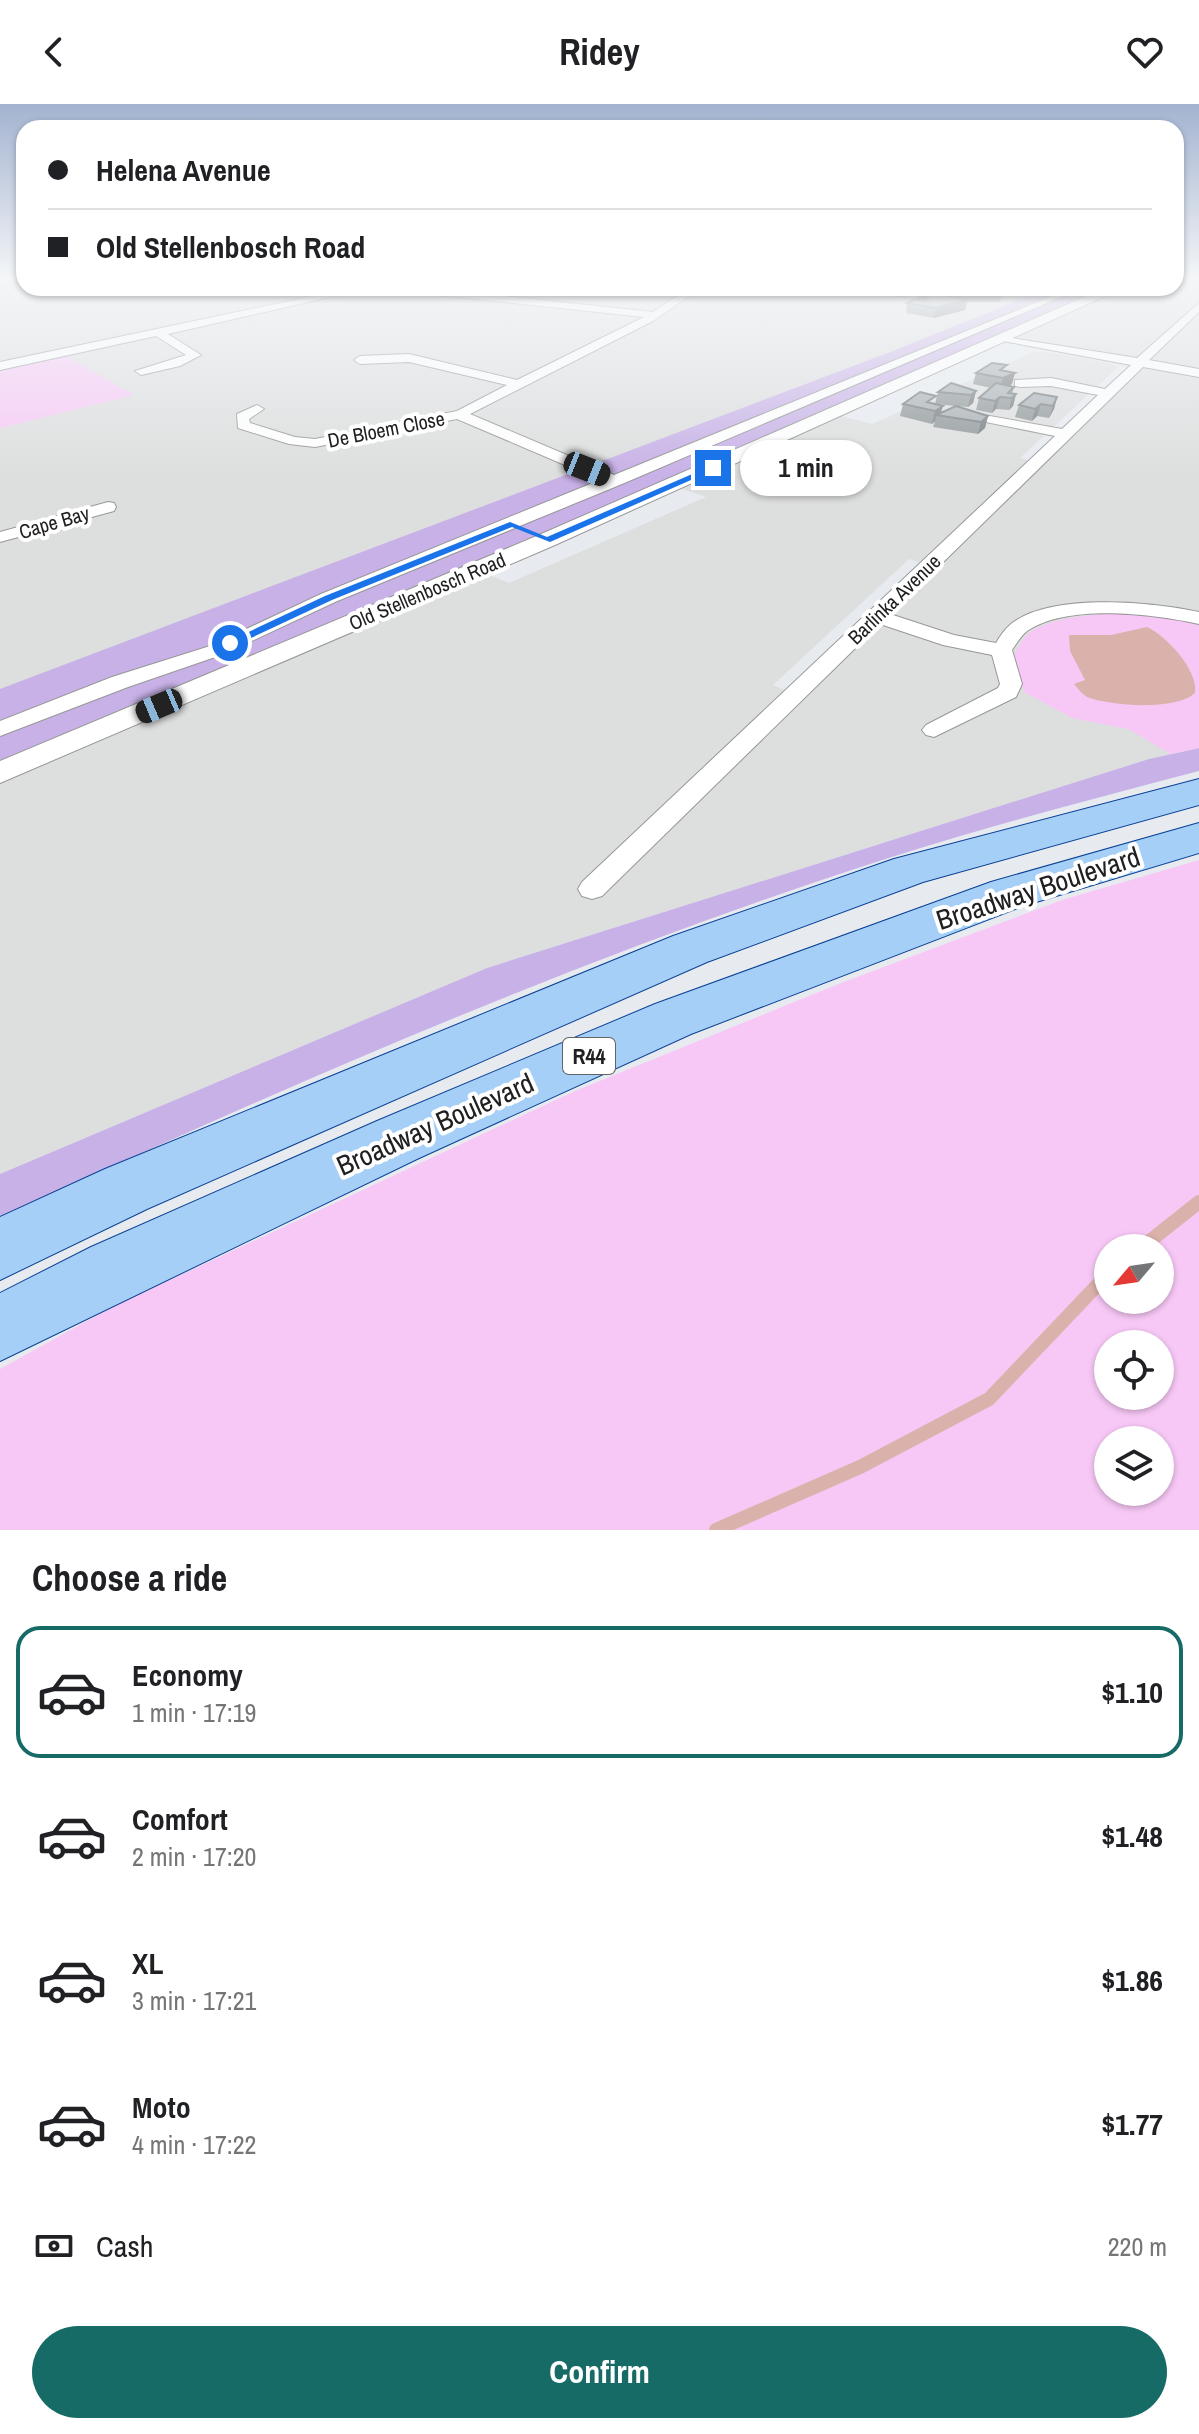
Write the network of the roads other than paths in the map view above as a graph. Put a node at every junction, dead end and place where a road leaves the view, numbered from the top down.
1 (104, 344) edge
2 (176, 344) edge
3 (598, 344) edge
4 (946, 344) edge
5 (991, 344) edge
6 (1035, 344) edge
7 (1160, 344) edge
8 (360, 360) dead end
9 (1140, 362) junction
10 (0, 366) edge
11 (1061, 369) dead end
12 (141, 371) dead end
13 (1199, 373) edge
14 (1051, 382) junction
15 (1020, 383) dead end
16 (518, 384) junction
17 (1107, 393) junction
18 (257, 409) dead end
19 (961, 413) edge
20 (462, 414) junction
21 (1064, 434) junction
22 (698, 446) junction
23 (735, 458) junction
24 (616, 481) junction
25 (108, 507) dead end
26 (513, 524) junction
27 (0, 537) edge
28 (547, 540) junction
29 (875, 616) junction
30 (1199, 618) edge
31 (1001, 650) junction
32 (0, 729) edge
33 (934, 730) dead end
34 (0, 773) edge
35 (1199, 792) edge
36 (1199, 838) edge
37 (592, 889) dead end
38 (0, 1249) edge
39 (0, 1328) edge

1 - 10 street
2 - 12 street
3 - 16 street
4 - 22 street
5 - 23 street, Old Stellenbosch Road
6 - 9 street
7 - 9 street, Barlinka Avenue
8 - 16 street
9 - 13 street
9 - 17 street, Barlinka Avenue
11 - 14 street
14 - 15 street
14 - 17 street
16 - 20 street
17 - 21 street, Barlinka Avenue
18 - 20 street, De Bloem Close
19 - 21 street
20 - 24 street
21 - 29 street, Barlinka Avenue
22 - 23 street
22 - 24 street
23 - 28 street, Old Stellenbosch Road
24 - 26 street
25 - 27 street, Cape Bay
26 - 28 street
26 - 32 street
28 - 34 street, Old Stellenbosch Road
29 - 31 street
29 - 37 street, Barlinka Avenue
30 - 31 street
31 - 33 street
35 - 38 main road, Broadway Boulevard / R44
36 - 39 main road, Broadway Boulevard / R44

